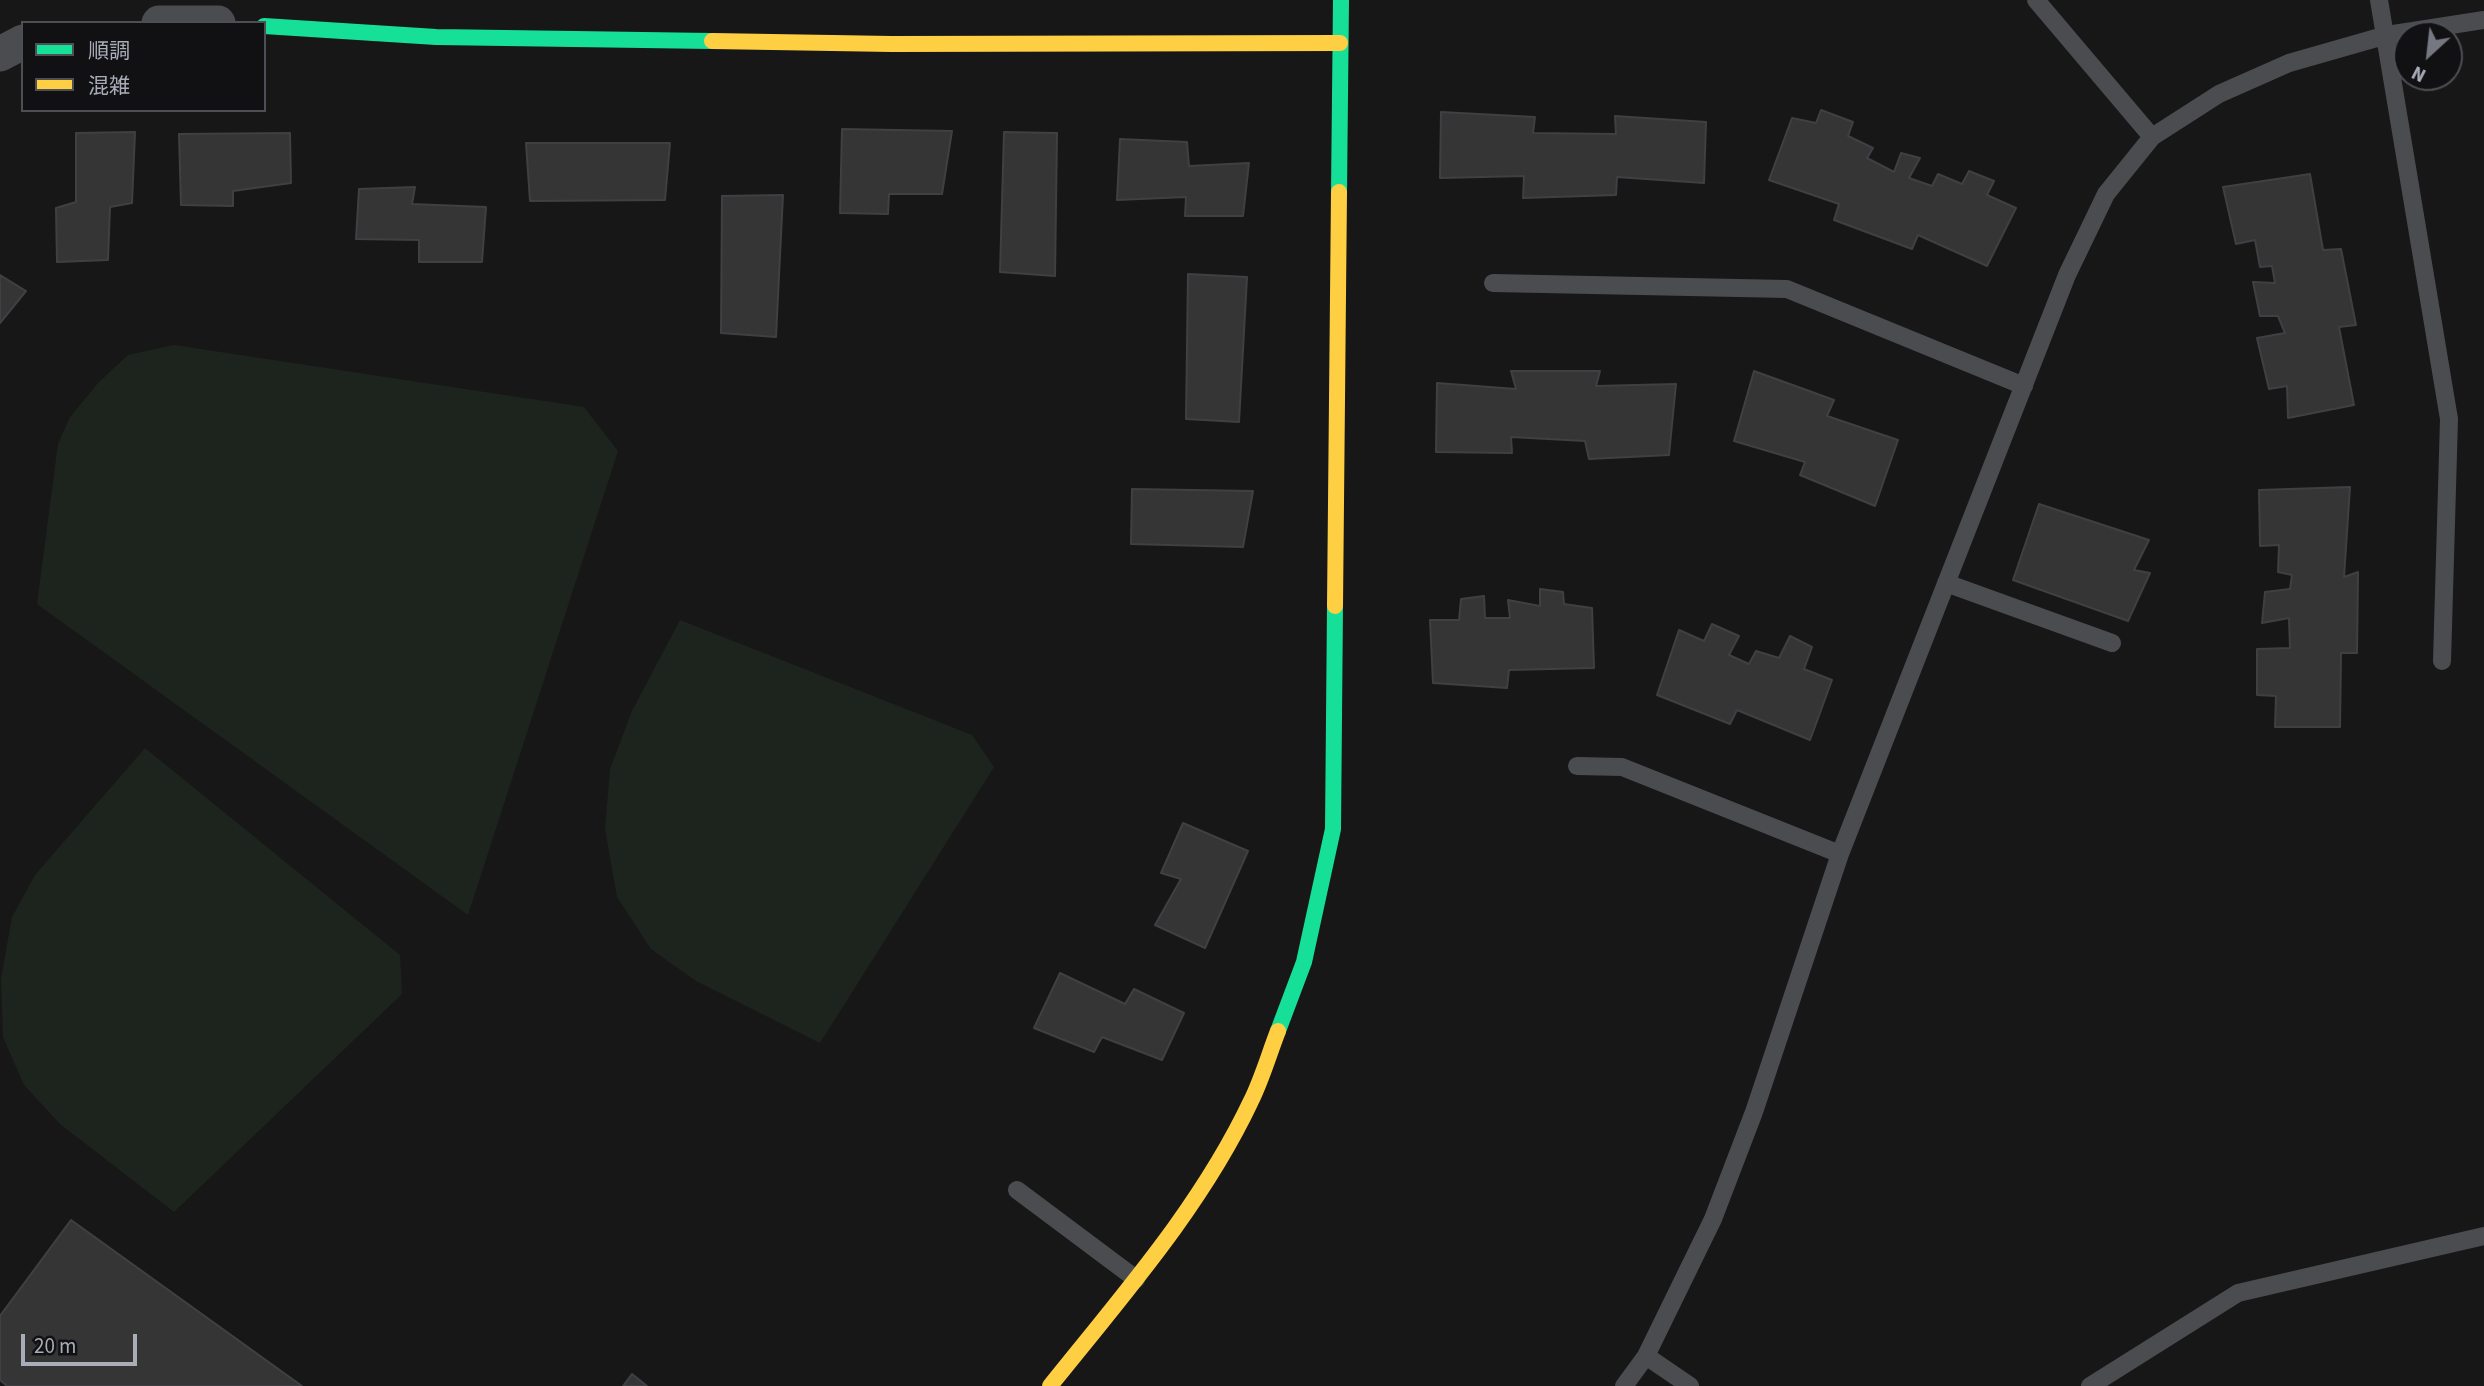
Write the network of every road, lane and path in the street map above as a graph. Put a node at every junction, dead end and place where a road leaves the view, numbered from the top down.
1 (1341, 0) edge
2 (2036, 0) edge
3 (2379, 0) edge
4 (2484, 20) edge
5 (266, 26) edge
6 (2387, 35) junction
7 (1340, 43) junction
8 (21, 44) edge
9 (0, 54) edge
10 (2152, 137) junction
11 (1493, 283) dead end
12 (2024, 386) junction
13 (1947, 583) junction
14 (2112, 643) dead end
15 (2442, 661) dead end
16 (1577, 766) dead end
17 (1840, 854) junction
18 (1017, 1190) dead end
19 (2484, 1236) edge
20 (1136, 1279) junction
21 (1646, 1356) junction
22 (1050, 1386) edge
23 (1624, 1386) edge
24 (1690, 1386) edge
25 (2090, 1386) edge

1 - 7 street
2 - 10 lane
3 - 6 lane
4 - 6 lane
5 - 7 street
6 - 10 lane
6 - 15 lane
7 - 20 street
8 - 9 street
10 - 12 lane
11 - 12 lane
12 - 13 lane
13 - 14 lane
13 - 17 lane
16 - 17 lane
17 - 21 lane
18 - 20 lane
19 - 25 lane
20 - 22 street
21 - 23 lane
21 - 24 lane

